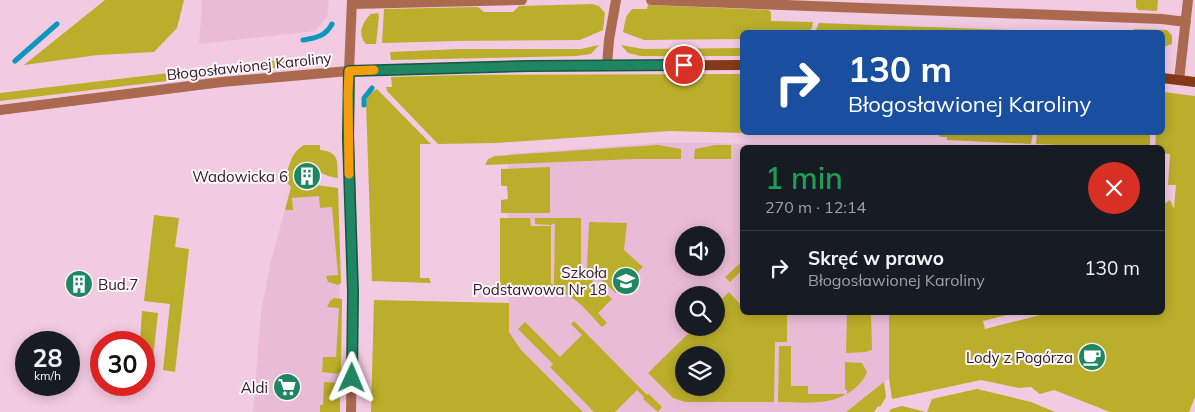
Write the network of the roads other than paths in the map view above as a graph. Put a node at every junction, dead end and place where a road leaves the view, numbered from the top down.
1 (469, 0) edge
2 (522, 0) edge
3 (616, 0) edge
4 (651, 0) edge
5 (1188, 0) edge
6 (352, 2) edge
7 (838, 3) edge
8 (1186, 22) junction
9 (740, 65) edge
10 (607, 66) junction
11 (349, 71) junction
12 (1165, 78) edge
13 (1179, 80) junction
14 (1195, 82) edge
15 (0, 110) edge
16 (352, 412) edge

1 - 2 street
1 - 6 street
3 - 10 street
4 - 7 street
5 - 8 street
6 - 11 street
7 - 8 street
8 - 13 street
9 - 10 street, Błogosławionej Karoliny
10 - 11 street, Błogosławionej Karoliny
11 - 15 street, Błogosławionej Karoliny
11 - 16 street
12 - 13 street
13 - 14 street

